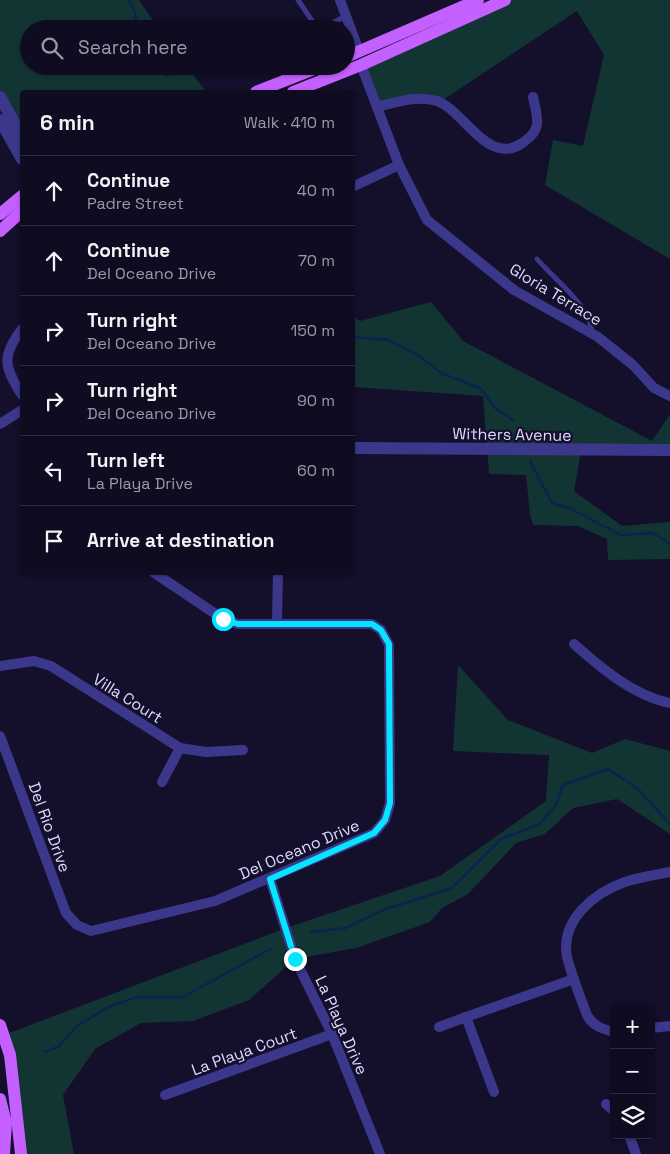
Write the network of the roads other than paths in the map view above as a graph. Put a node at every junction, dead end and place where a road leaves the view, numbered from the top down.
1 (298, 0) edge
2 (340, 0) edge
3 (478, 0) edge
4 (505, 0) edge
5 (346, 16) junction
6 (310, 20) edge
7 (338, 20) edge
8 (348, 20) edge
9 (355, 39) edge
10 (360, 52) junction
11 (355, 54) edge
12 (361, 65) junction
13 (355, 67) edge
14 (299, 75) edge
15 (336, 75) edge
16 (261, 90) edge
17 (298, 90) edge
18 (0, 97) edge
19 (533, 97) dead end
20 (377, 107) junction
21 (0, 120) edge
22 (20, 133) edge
23 (20, 155) edge
24 (399, 165) junction
25 (355, 185) edge
26 (20, 198) edge
27 (20, 213) edge
28 (0, 214) edge
29 (0, 231) edge
30 (538, 259) dead end
31 (20, 332) edge
32 (592, 334) junction
33 (20, 391) edge
34 (670, 396) edge
35 (20, 411) edge
36 (0, 424) edge
37 (355, 448) edge
38 (670, 450) edge
39 (157, 575) edge
40 (278, 575) edge
41 (278, 623) junction
42 (574, 644) dead end
43 (0, 666) edge
44 (670, 703) edge
45 (0, 736) edge
46 (180, 748) junction
47 (243, 750) dead end
48 (162, 782) dead end
49 (670, 872) edge
50 (270, 879) junction
51 (77, 925) joint
52 (574, 979) junction
53 (466, 1017) junction
54 (0, 1025) edge
55 (670, 1026) edge
56 (439, 1027) dead end
57 (655, 1028) edge
58 (610, 1031) edge
59 (332, 1034) junction
60 (494, 1092) dead end
61 (165, 1095) dead end
62 (0, 1099) edge
63 (606, 1104) dead end
64 (610, 1108) edge
65 (630, 1139) edge
66 (4, 1154) edge
67 (21, 1154) edge
68 (380, 1154) edge
69 (636, 1154) edge

1 - 6 lane
2 - 5 street
3 - 10 main road
4 - 12 main road
5 - 7 lane
5 - 8 street
9 - 10 street
10 - 11 main road
12 - 13 main road
12 - 20 street, Gloria Terrace
14 - 16 main road
15 - 17 main road
18 - 22 street
19 - 20 street
20 - 24 street, Gloria Terrace
21 - 23 street
24 - 25 street
24 - 32 street, Gloria Terrace
26 - 28 main road
27 - 29 main road
30 - 32 lane
31 - 33 street
32 - 34 street, Gloria Terrace
35 - 36 street
37 - 38 street, Withers Avenue
39 - 41 street, Del Oceano Drive
40 - 41 street
41 - 50 street, Del Oceano Drive
42 - 44 street
43 - 46 street, Villa Court
45 - 51 street, Del Rio Drive
46 - 47 street, Villa Court
46 - 48 street
49 - 52 street
50 - 51 street, Del Oceano Drive
50 - 59 street, La Playa Drive
52 - 53 street
52 - 58 street
53 - 56 street
53 - 60 street
54 - 67 main road
55 - 57 street
59 - 61 street, La Playa Court
59 - 68 street, La Playa Drive
62 - 66 main road
63 - 64 street
65 - 69 street

